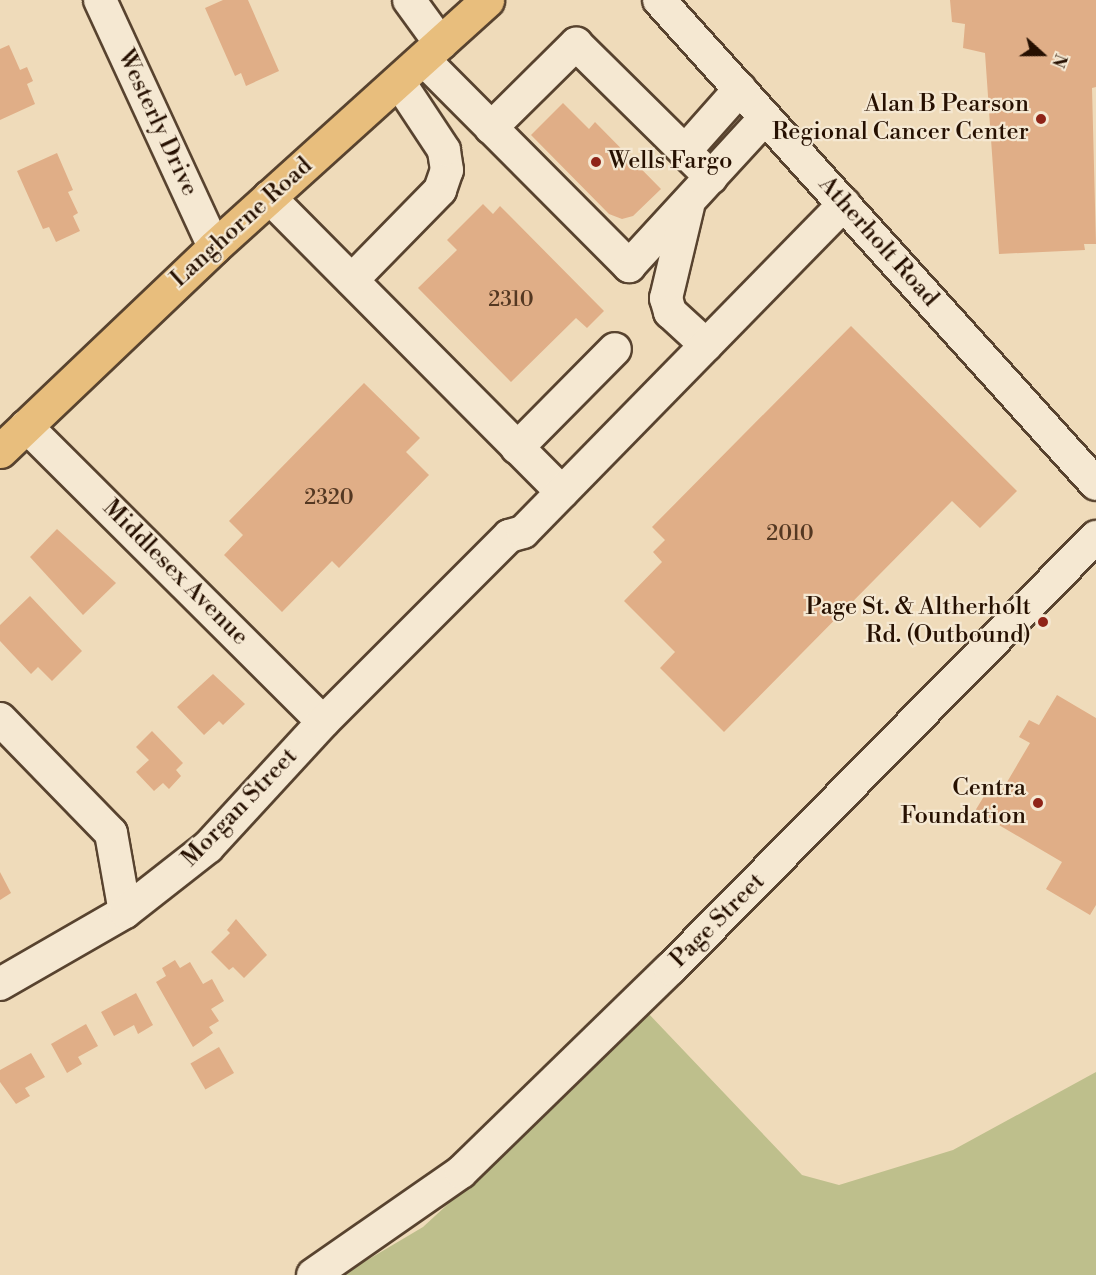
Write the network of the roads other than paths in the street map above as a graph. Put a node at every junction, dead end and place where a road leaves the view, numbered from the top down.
1 (100, 0) edge
2 (409, 0) edge
3 (487, 0) edge
4 (659, 0) edge
5 (432, 52) junction
6 (399, 82) junction
7 (740, 90) junction
8 (765, 118) junction
9 (491, 128) junction
10 (685, 151) junction
11 (711, 177) junction
12 (269, 197) junction
13 (690, 201) junction
14 (843, 204) junction
15 (214, 247) junction
16 (352, 280) junction
17 (706, 345) junction
18 (615, 349) dead end
19 (26, 426) junction
20 (517, 448) junction
21 (0, 451) edge
22 (1096, 484) edge
23 (562, 492) junction
24 (1096, 537) edge
25 (0, 719) edge
26 (322, 722) junction
27 (125, 912) junction
28 (0, 984) edge
29 (313, 1275) edge

1 - 15 street, Westerly Drive
2 - 5 street
3 - 5 main road, Langhorne Road
4 - 7 street, Atherholt Road
5 - 6 main road, Langhorne Road
5 - 9 street
6 - 12 main road, Langhorne Road
6 - 16 street
7 - 8 street, Atherholt Road
7 - 10 street
8 - 11 street
8 - 14 street, Atherholt Road
9 - 10 street
9 - 13 street
10 - 11 street
11 - 13 street
12 - 15 main road, Langhorne Road
12 - 16 street
13 - 17 street
14 - 17 street, Morgan Street
14 - 22 street, Atherholt Road
15 - 19 main road, Langhorne Road
16 - 20 street
17 - 23 street, Morgan Street
18 - 20 street
19 - 21 main road, Langhorne Road
19 - 26 street, Middlesex Avenue
20 - 23 street
23 - 26 street, Morgan Street
24 - 29 street, Page Street
25 - 27 street
26 - 27 street, Morgan Street
27 - 28 street, Morgan Street

